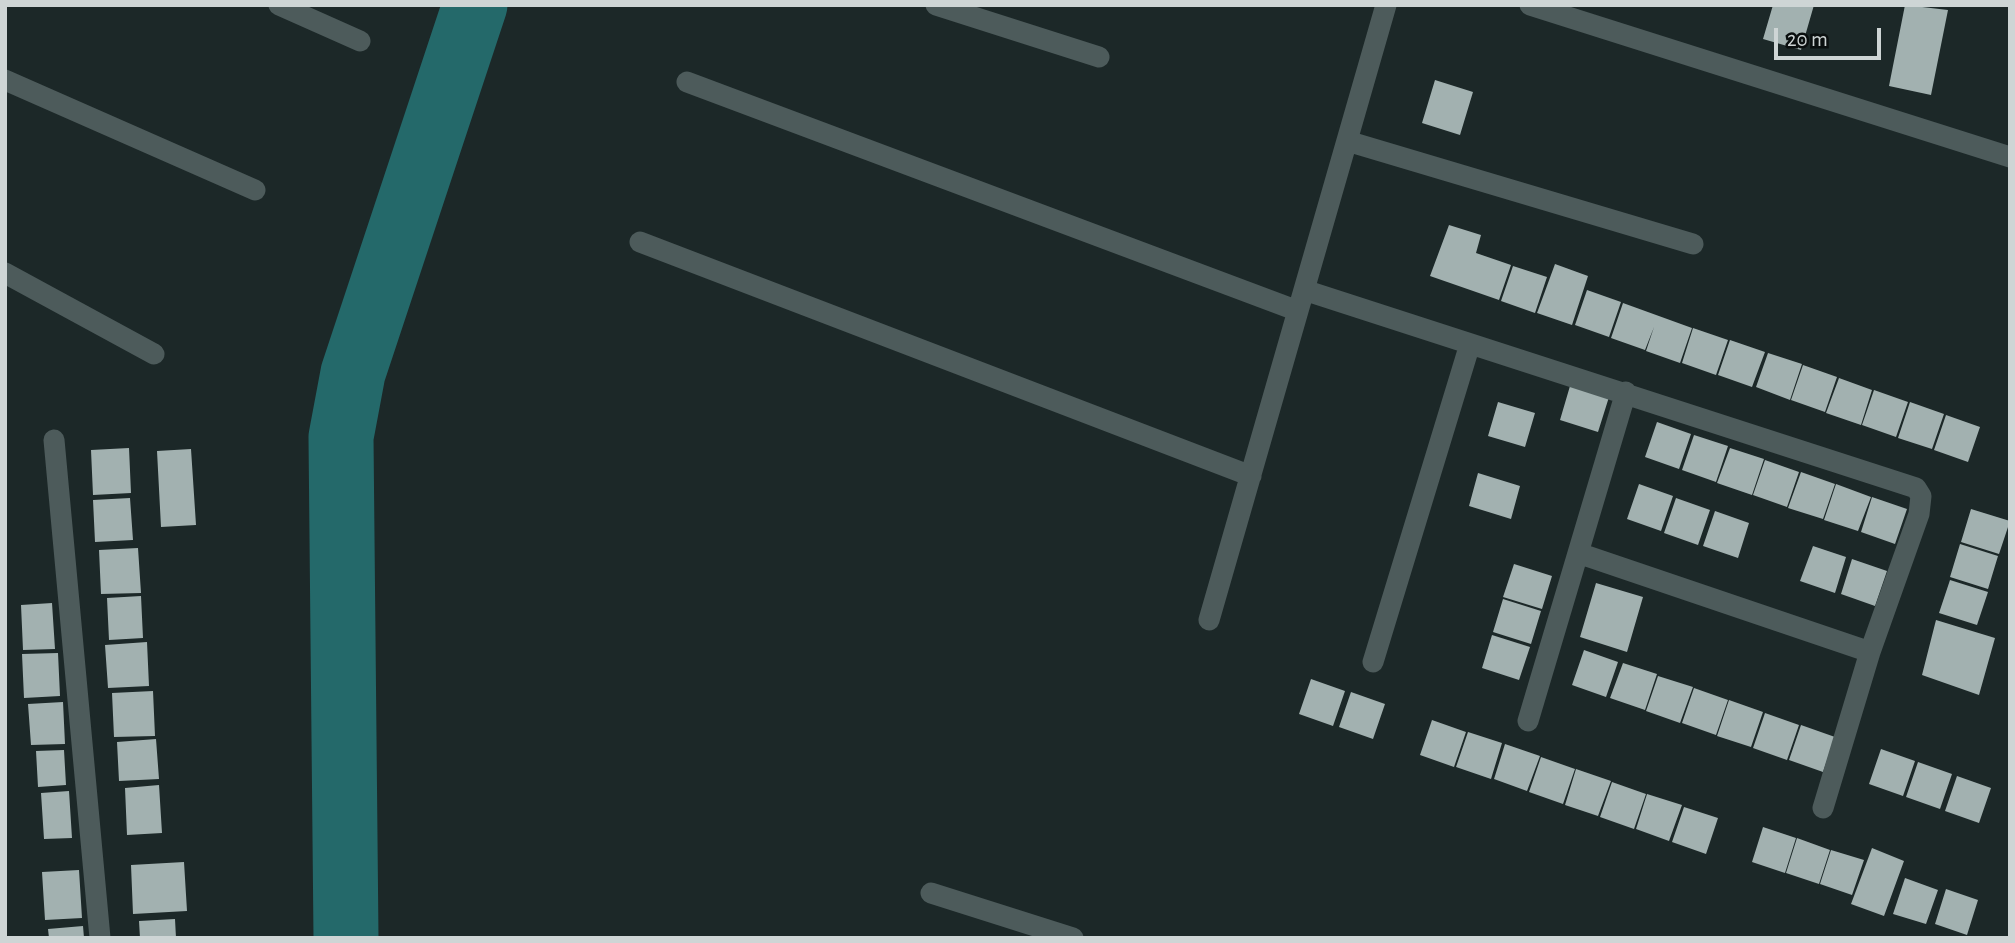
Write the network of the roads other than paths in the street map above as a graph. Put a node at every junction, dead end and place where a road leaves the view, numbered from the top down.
1 (279, 5) edge
2 (936, 5) edge
3 (1386, 5) edge
4 (1530, 5) edge
5 (360, 41) dead end
6 (1099, 57) dead end
7 (5, 80) edge
8 (687, 82) dead end
9 (1347, 141) junction
10 (2010, 157) edge
11 (255, 190) dead end
12 (640, 242) dead end
13 (1693, 244) dead end
14 (5, 272) edge
15 (1304, 290) junction
16 (1298, 311) junction
17 (1470, 344) junction
18 (154, 354) dead end
19 (1626, 392) junction
20 (54, 440) dead end
21 (1251, 475) junction
22 (1578, 553) junction
23 (1209, 620) dead end
24 (1870, 652) junction
25 (1373, 662) dead end
26 (1528, 721) dead end
27 (1823, 808) dead end
28 (932, 893) dead end
29 (100, 938) edge
30 (1073, 938) edge

1 - 5 street
2 - 6 street
3 - 9 street
4 - 10 street
7 - 11 street
8 - 16 street
9 - 13 street
9 - 15 street
12 - 21 street
14 - 18 street
15 - 16 street
15 - 17 street
16 - 21 street
17 - 19 street
17 - 25 street
19 - 22 street
19 - 24 street
20 - 29 street
21 - 23 street
22 - 24 street
22 - 26 street
24 - 27 street
28 - 30 street

